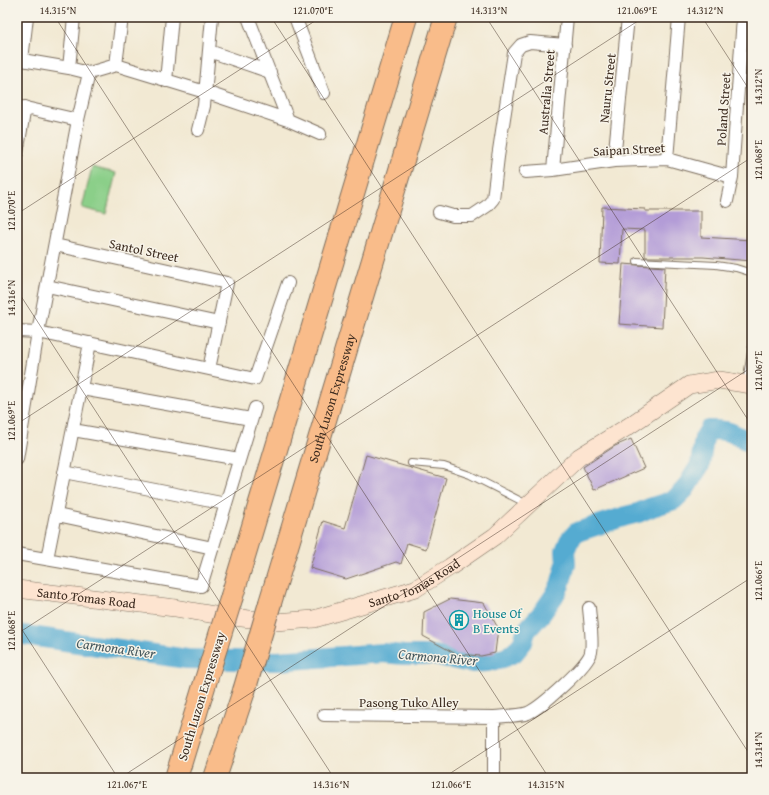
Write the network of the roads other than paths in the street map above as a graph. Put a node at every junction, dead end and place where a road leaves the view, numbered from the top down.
1 (27, 17) edge
2 (74, 17) edge
3 (122, 17) edge
4 (172, 17) edge
5 (212, 17) edge
6 (248, 17) edge
7 (295, 17) edge
8 (406, 17) edge
9 (446, 17) edge
10 (567, 17) edge
11 (628, 17) edge
12 (680, 17) edge
13 (744, 17) edge
14 (565, 45) junction
15 (208, 51) junction
16 (116, 65) junction
17 (69, 68) junction
18 (270, 72) junction
19 (89, 73) junction
20 (166, 81) junction
21 (205, 92) junction
22 (324, 93) dead end
23 (21, 106) edge
24 (78, 120) junction
25 (288, 120) junction
26 (198, 130) dead end
27 (320, 134) dead end
28 (17, 150) edge
29 (667, 159) junction
30 (614, 161) junction
31 (553, 170) junction
32 (525, 172) dead end
33 (732, 178) junction
34 (727, 201) dead end
35 (440, 212) dead end
36 (55, 245) junction
37 (637, 261) dead end
38 (752, 273) edge
39 (288, 283) dead end
40 (47, 286) junction
41 (219, 323) junction
42 (17, 331) edge
43 (38, 332) junction
44 (90, 343) junction
45 (752, 346) edge
46 (209, 369) junction
47 (749, 384) edge
48 (82, 388) junction
49 (73, 430) junction
50 (17, 459) edge
51 (239, 459) junction
52 (411, 463) dead end
53 (64, 472) junction
54 (226, 504) junction
55 (528, 505) junction
56 (57, 515) junction
57 (212, 548) junction
58 (17, 554) edge
59 (47, 559) junction
60 (17, 589) edge
61 (590, 608) dead end
62 (324, 715) dead end
63 (494, 717) junction
64 (176, 778) edge
65 (216, 778) edge
66 (494, 778) edge

1 - 17 street
2 - 17 street
3 - 16 street
4 - 20 street
5 - 15 street
6 - 18 street
7 - 22 street
8 - 64 highway, South Luzon Expressway, bridge
9 - 65 highway, South Luzon Expressway, bridge
10 - 14 street, Australia Street
11 - 30 street, Nauru Street
12 - 29 street
13 - 33 street, Poland Street
14 - 31 street, Australia Street
14 - 35 street
15 - 18 street
15 - 21 street
16 - 19 street
16 - 20 street
17 - 19 street
18 - 25 street
19 - 24 street
20 - 21 street
21 - 25 street
21 - 26 street
23 - 24 street
23 - 28 street
24 - 36 street
25 - 27 street
29 - 30 street, Saipan Street
29 - 33 street, Saipan Street
30 - 31 street, Saipan Street
31 - 32 street, Saipan Street
33 - 34 street, Poland Street
36 - 40 street
36 - 41 street, Santol Street
37 - 38 lane
39 - 46 street
40 - 41 street
40 - 43 street
41 - 46 street
42 - 43 street
43 - 44 street
43 - 50 street
44 - 46 street
44 - 48 street
45 - 47 lane
47 - 55 street, Santo Tomas Road
48 - 49 street
48 - 51 street
49 - 51 street
49 - 53 street
51 - 54 street
52 - 55 lane
53 - 54 street
53 - 56 street
54 - 57 street
55 - 60 street, Santo Tomas Road
56 - 57 street
56 - 59 street
57 - 59 street
58 - 59 street
61 - 63 street, Pasong Tuko Alley
62 - 63 street, Pasong Tuko Alley
63 - 66 street

